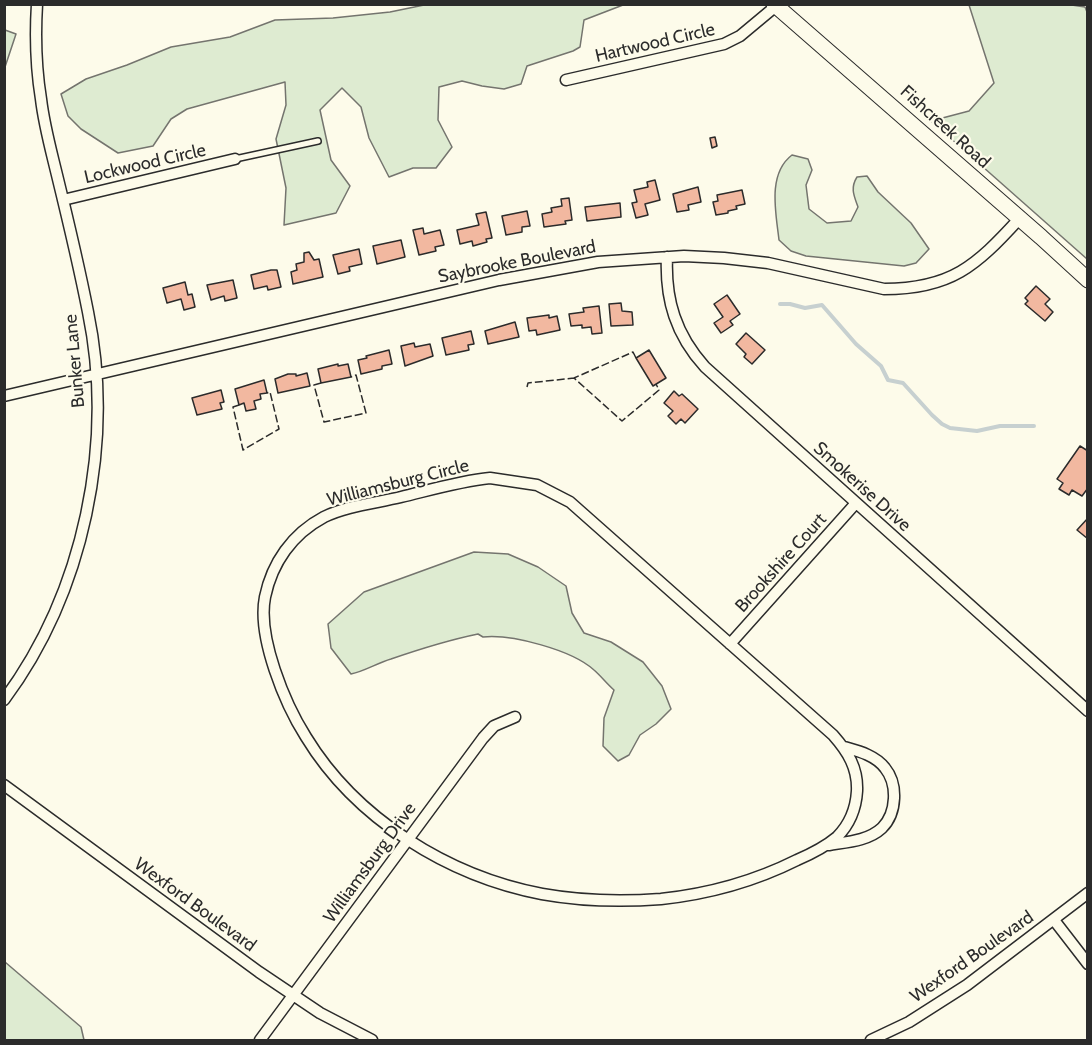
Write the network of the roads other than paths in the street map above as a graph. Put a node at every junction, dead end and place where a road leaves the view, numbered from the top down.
1 (37, 4) edge
2 (775, 5) edge
3 (566, 80) dead end
4 (318, 141) dead end
5 (235, 159) joint
6 (63, 200) junction
7 (1019, 219) junction
8 (667, 257) junction
9 (1088, 280) edge
10 (96, 375) junction
11 (4, 396) edge
12 (856, 503) junction
13 (730, 644) junction
14 (4, 700) edge
15 (1088, 711) edge
16 (515, 717) dead end
17 (844, 747) junction
18 (4, 785) edge
19 (407, 840) junction
20 (825, 845) junction
21 (1088, 893) edge
22 (1054, 920) junction
23 (1088, 964) edge
24 (293, 995) junction
25 (260, 1041) edge
26 (372, 1041) edge
27 (871, 1041) edge

1 - 6 street, Bunker Lane
2 - 3 street, Hartwood Circle
2 - 7 main road, Fishcreek Road
4 - 5 lane
5 - 6 street, Lockwood Circle
6 - 10 street, Bunker Lane
7 - 8 street, Saybrooke Boulevard
7 - 9 main road, Fishcreek Road
8 - 10 street, Saybrooke Boulevard
8 - 12 street, Smokerise Drive
10 - 11 street, Saybrooke Boulevard
10 - 14 street, Bunker Lane
12 - 13 street, Brookshire Court
12 - 15 street, Smokerise Drive
13 - 17 street, Williamsburg Circle
13 - 19 street, Williamsburg Circle
16 - 19 street, Williamsburg Drive
17 - 20 street, Williamsburg Circle
17 - 20 street
18 - 24 street, Wexford Boulevard
19 - 20 street, Williamsburg Circle
19 - 24 street, Williamsburg Drive
21 - 22 street, Wexford Boulevard
22 - 23 street
22 - 27 street, Wexford Boulevard
24 - 25 street, Williamsburg Drive
24 - 26 street, Wexford Boulevard

